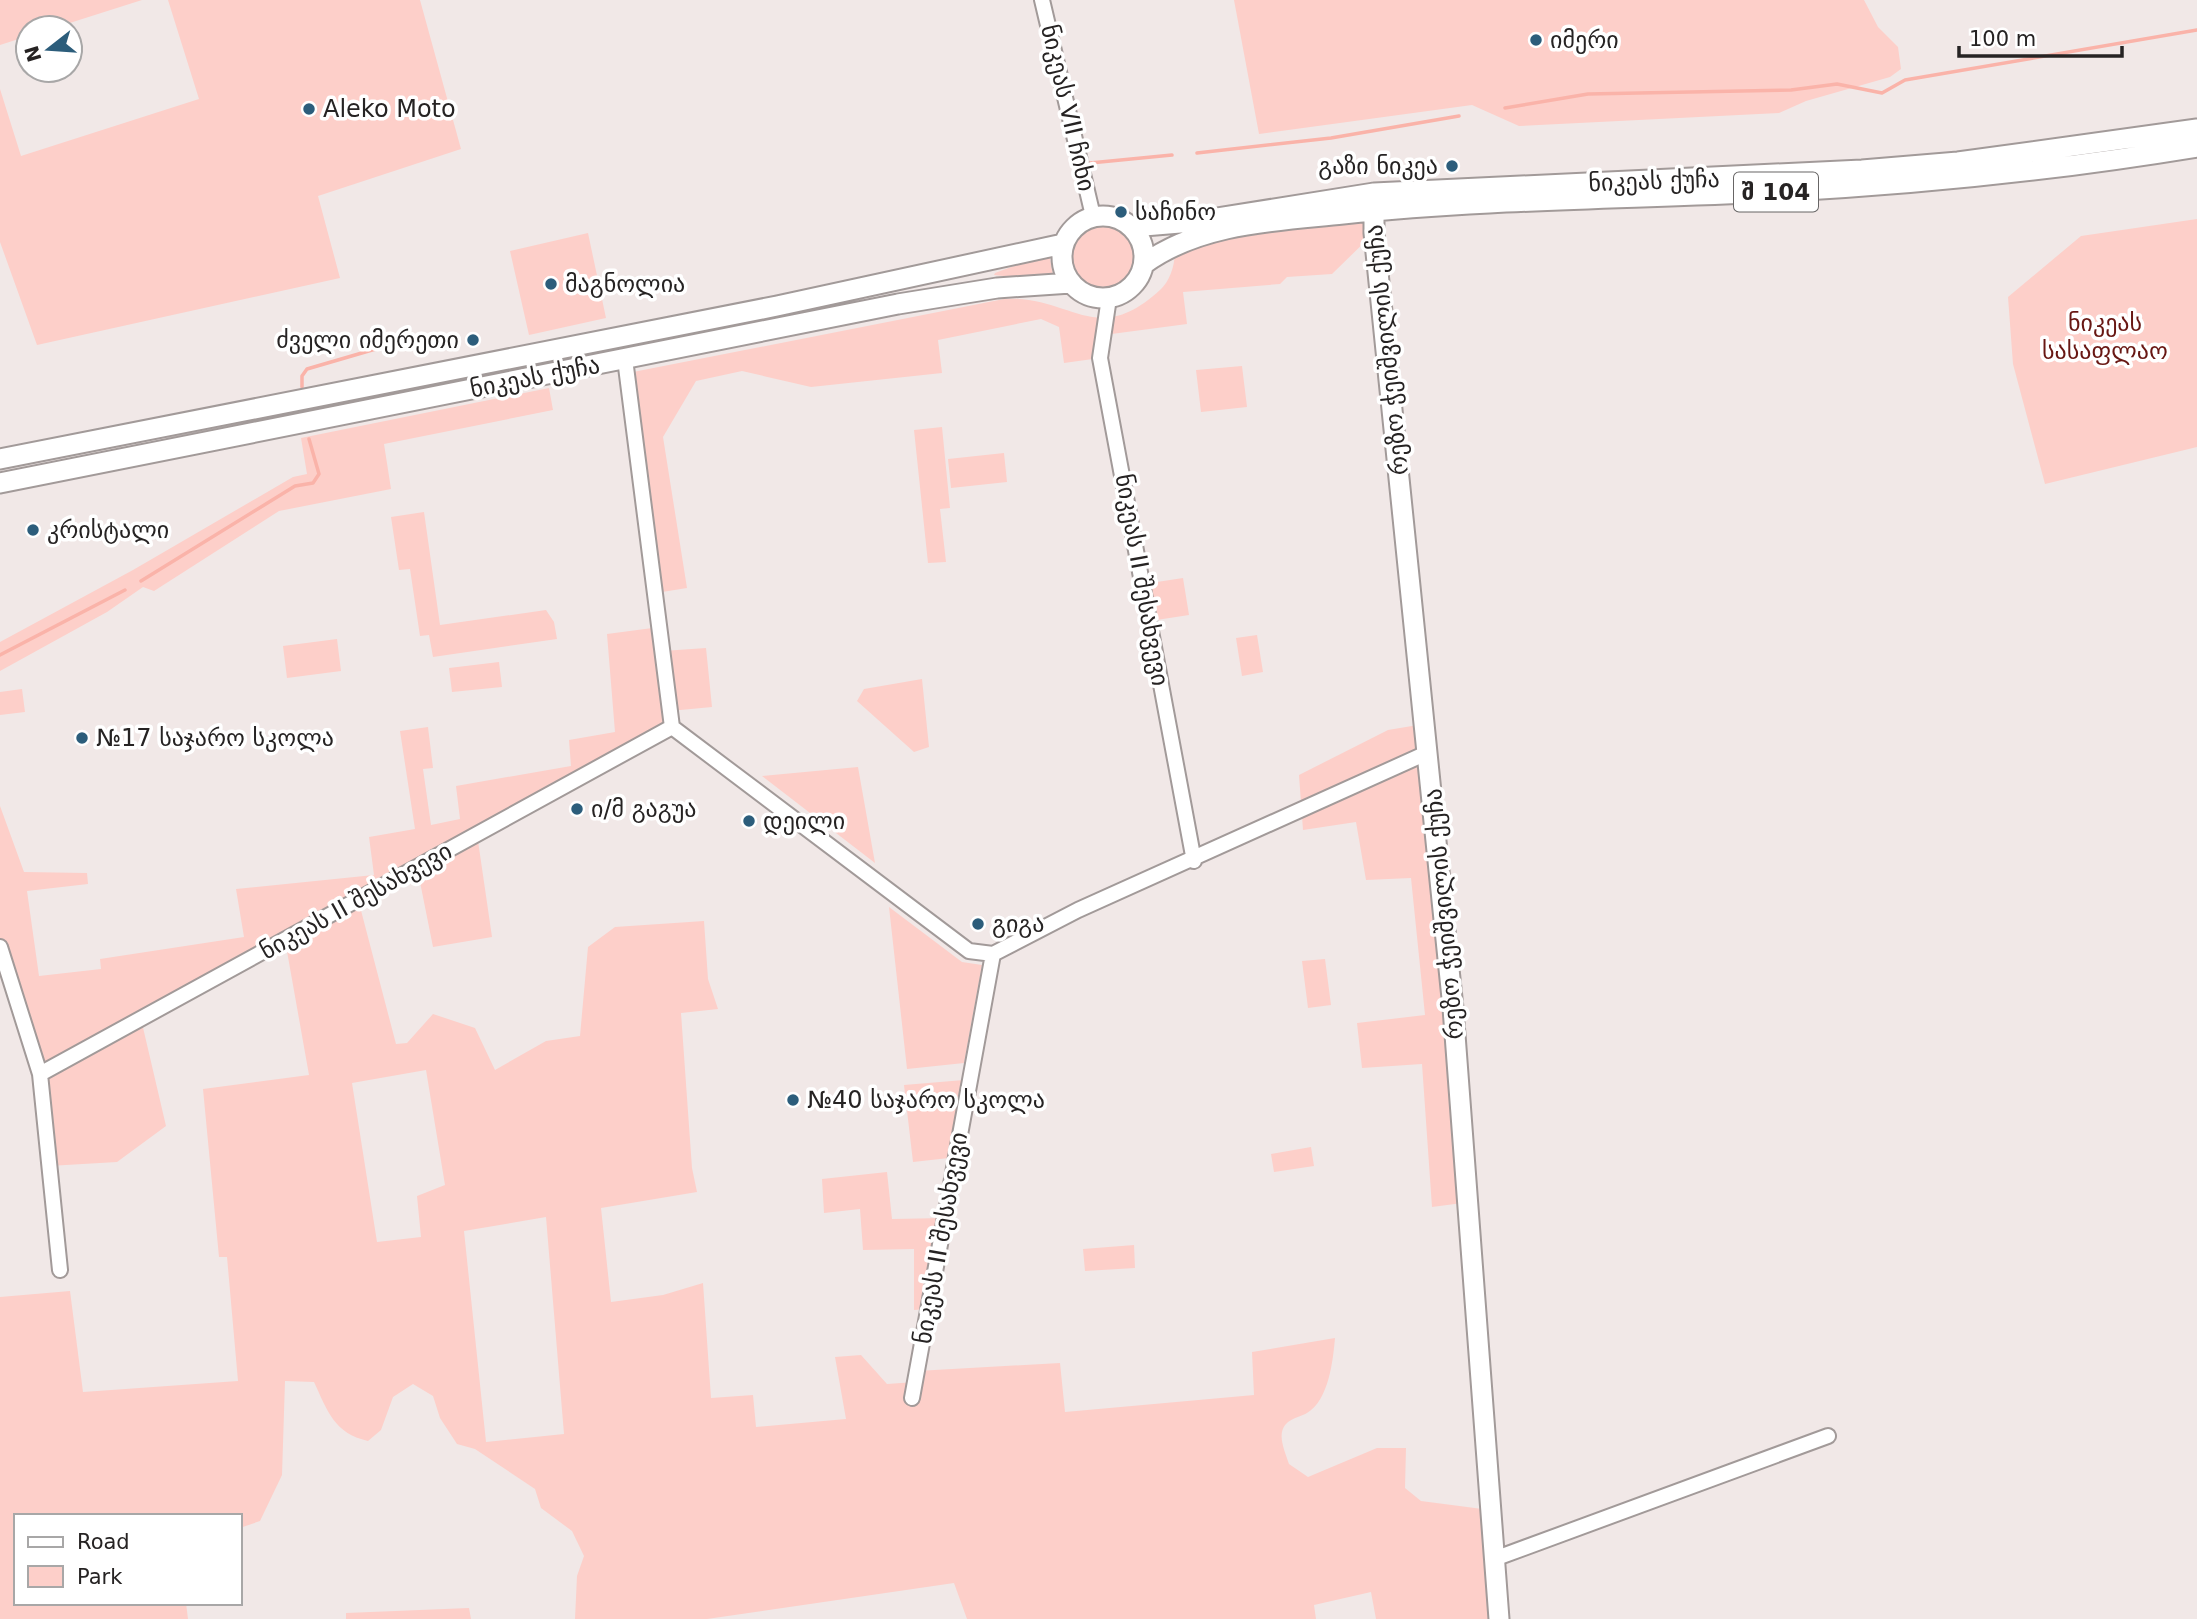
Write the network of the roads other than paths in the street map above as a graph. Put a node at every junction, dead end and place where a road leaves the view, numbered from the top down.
1 (1042, 0) edge
2 (2197, 129) edge
3 (2184, 143) edge
4 (1373, 202) junction
5 (1093, 216) junction
6 (1132, 228) junction
7 (1063, 244) junction
8 (1144, 264) junction
9 (1071, 283) junction
10 (1109, 298) junction
11 (625, 359) junction
12 (29, 453) junction
13 (0, 459) edge
14 (33, 477) junction
15 (0, 483) edge
16 (672, 727) junction
17 (1429, 752) junction
18 (1194, 861) junction
19 (0, 947) edge
20 (993, 954) junction
21 (40, 1074) junction
22 (60, 1270) dead end
23 (912, 1398) dead end
24 (1828, 1436) dead end
25 (1494, 1559) junction
26 (1499, 1619) edge

1 - 5 street, ნიკეას VII ჩიხი
2 - 3 main road, შ 104
3 - 4 main road, ნიკეას ქუჩა / შ 104
4 - 6 main road, ნიკეას ქუჩა
4 - 8 main road, ნიკეას ქუჩა
4 - 17 main road, რეზო ჭეიშვილის ქუჩა
5 - 6 main road, ნიკეას ქუჩა
5 - 7 main road
6 - 8 main road
7 - 9 main road
7 - 12 main road, ნიკეას ქუჩა
8 - 10 main road, ნიკეას ქუჩა
9 - 10 main road, ნიკეას ქუჩა
9 - 11 main road, ნიკეას ქუჩა
10 - 18 street, ნიკეას II შესახვევი
11 - 14 main road, ნიკეას ქუჩა
11 - 16 street
12 - 13 main road, ნიკეას ქუჩა
12 - 14 main road
14 - 15 main road, ნიკეას ქუჩა
16 - 20 street
16 - 21 street, ნიკეას II შესახვევი
17 - 18 street
17 - 25 main road, რეზო ჭეიშვილის ქუჩა
18 - 20 street
19 - 21 street
20 - 23 street, ნიკეას II შესახვევი
21 - 22 street
24 - 25 street
25 - 26 main road, რეზო ჭეიშვილის ქუჩა

